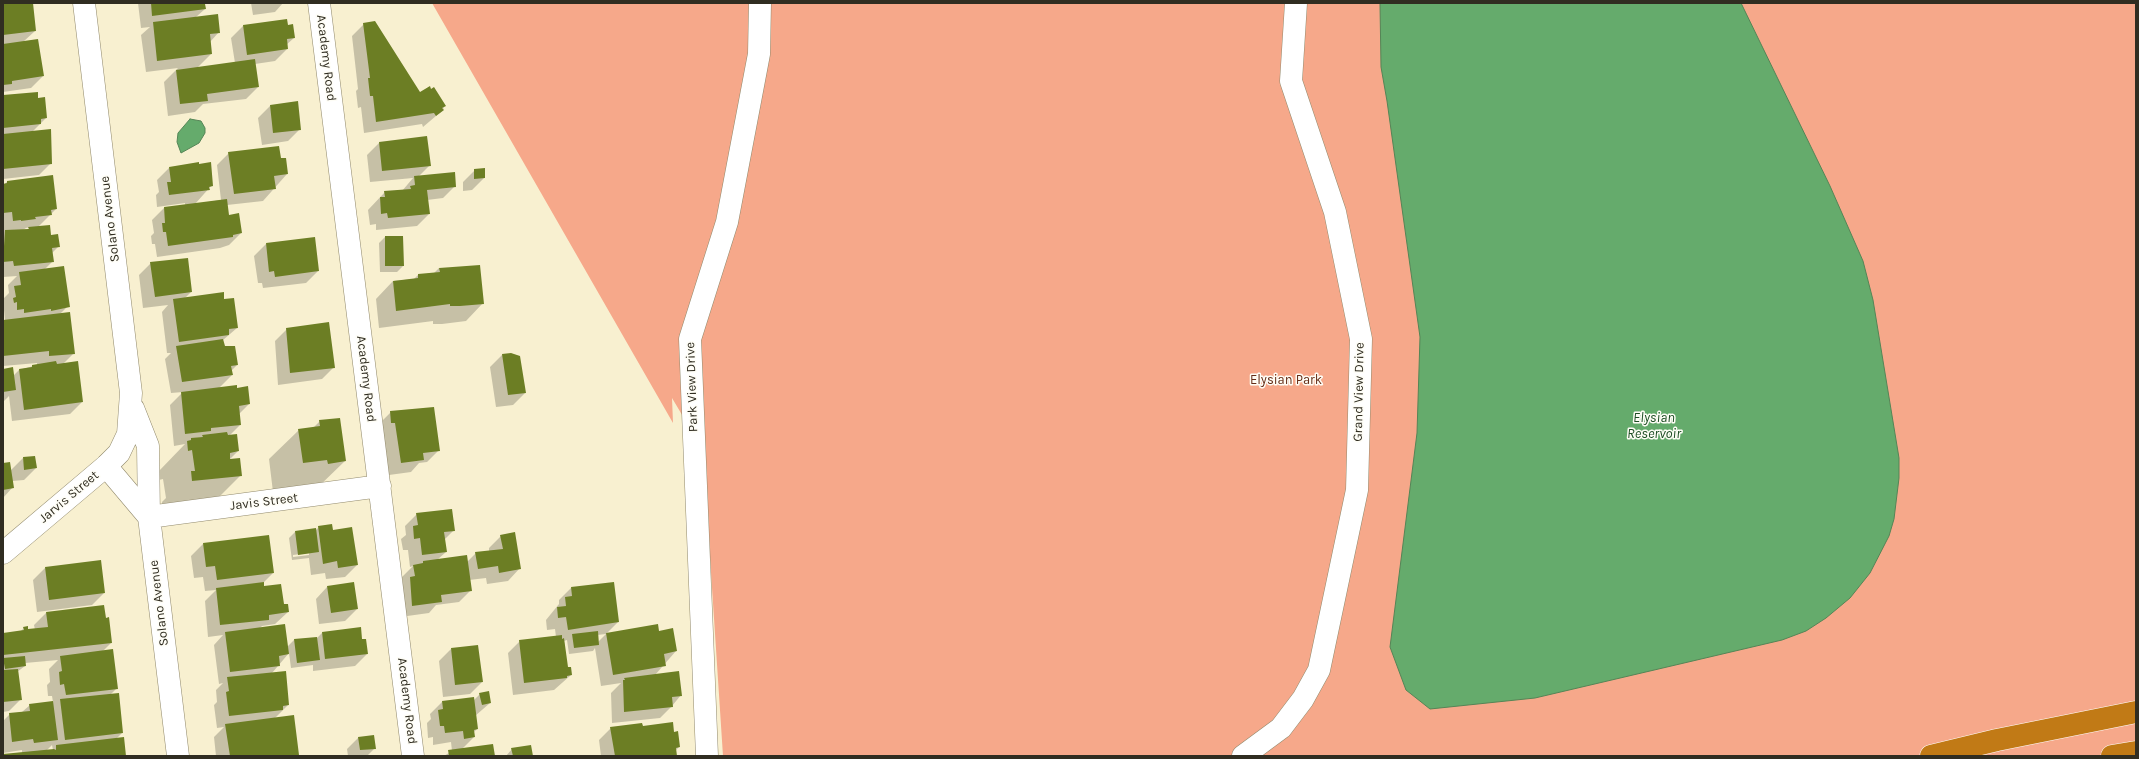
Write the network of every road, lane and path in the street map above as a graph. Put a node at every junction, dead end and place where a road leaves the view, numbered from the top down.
1 (84, 3) edge
2 (319, 3) edge
3 (760, 3) edge
4 (1296, 3) edge
5 (131, 403) junction
6 (128, 434) joint
7 (106, 466) junction
8 (380, 486) junction
9 (149, 517) junction
10 (3, 554) edge
11 (2136, 712) edge
12 (2136, 752) edge
13 (178, 756) edge
14 (413, 756) edge
15 (706, 756) edge
16 (1243, 756) edge
17 (1931, 756) edge
18 (2112, 756) edge

1 - 5 street, Solano Avenue
2 - 8 street, Academy Road
3 - 15 street, Park View Drive
4 - 16 street, Grand View Drive
5 - 6 street, Solano Avenue
5 - 9 street, Solano Avenue
6 - 7 street, Jarvis Street
7 - 9 street
7 - 10 street, Jarvis Street
8 - 9 street, Javis Street
8 - 14 street, Academy Road
9 - 13 street, Solano Avenue
11 - 17 highway
12 - 18 highway

